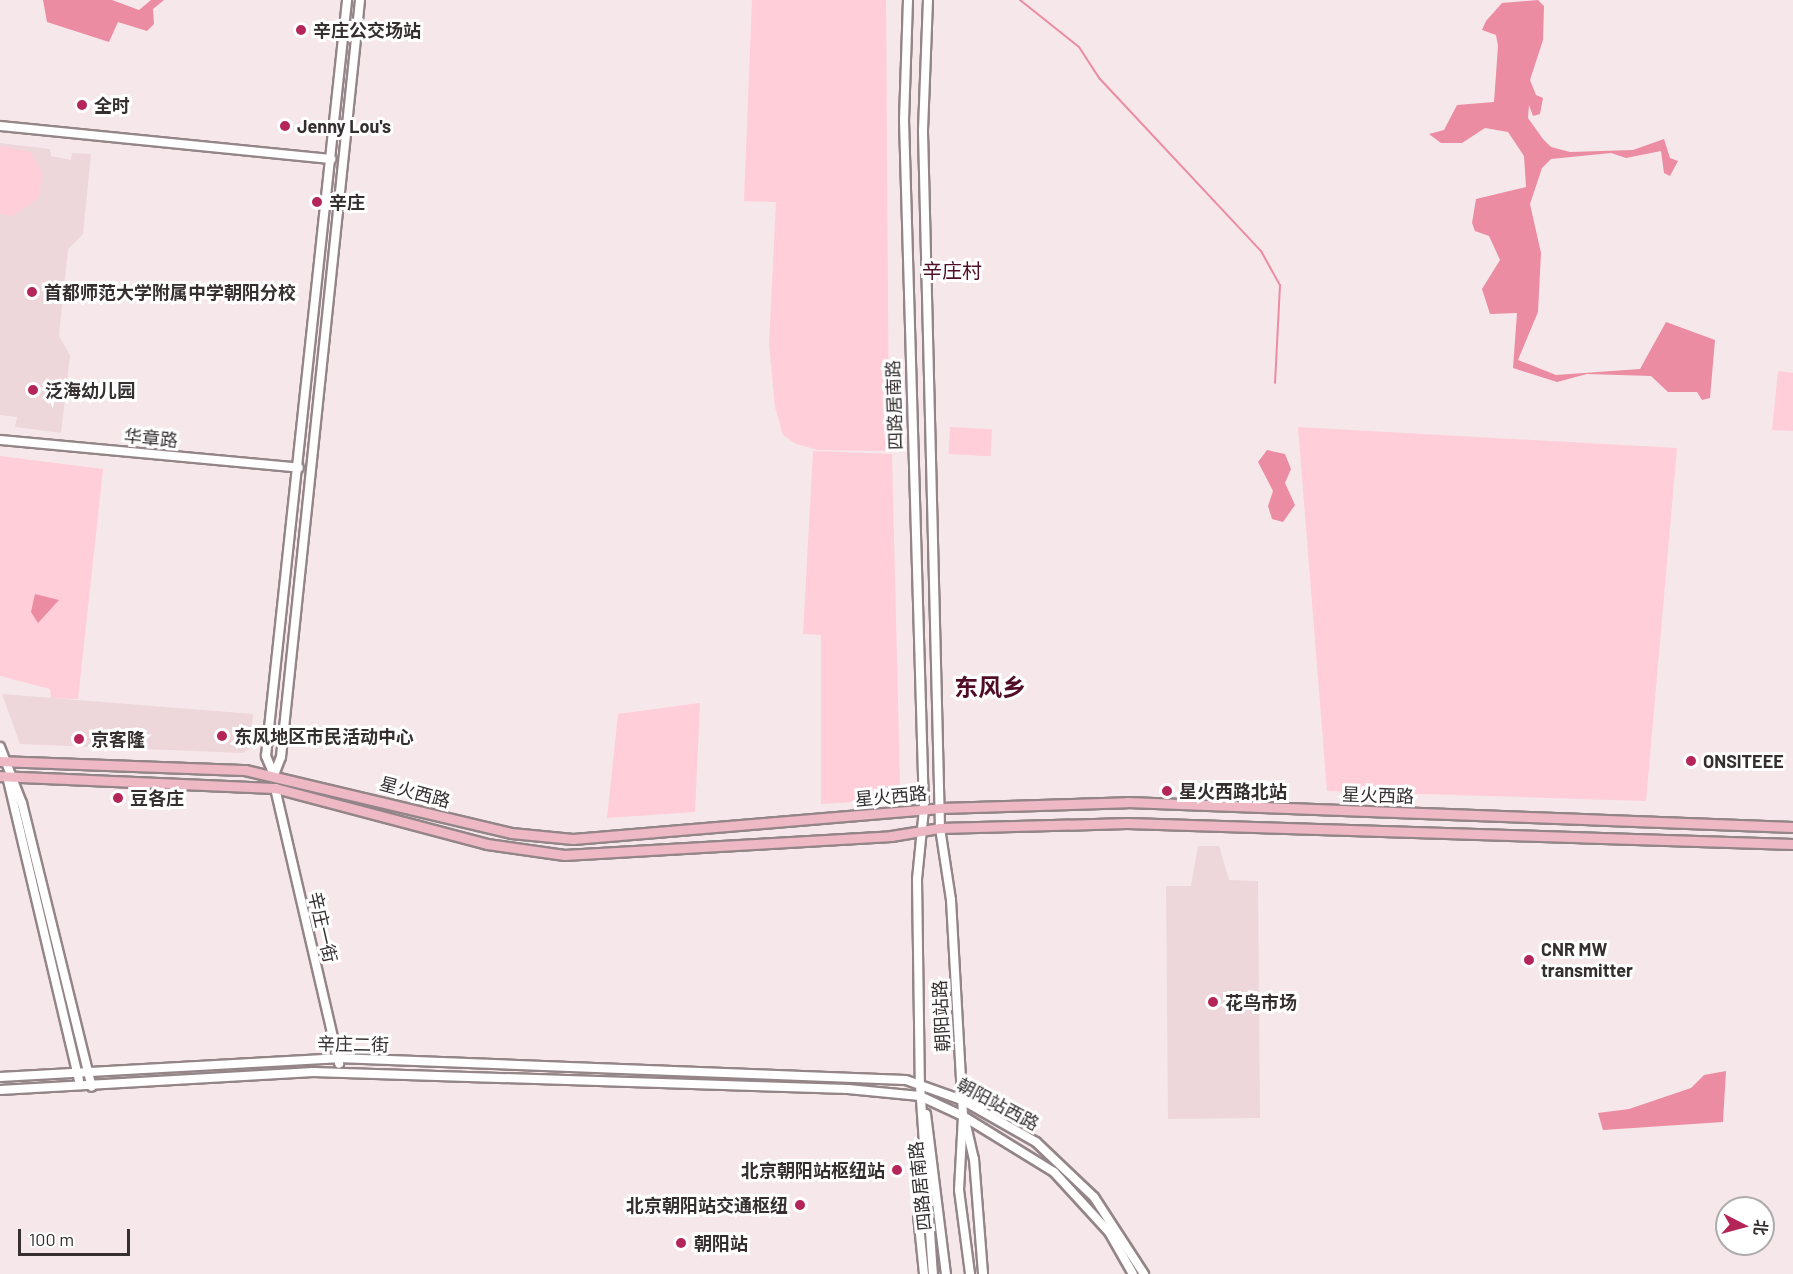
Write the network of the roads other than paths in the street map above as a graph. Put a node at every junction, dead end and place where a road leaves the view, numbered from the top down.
1 (347, 0) edge
2 (360, 0) edge
3 (908, 0) edge
4 (928, 0) edge
5 (0, 126) edge
6 (331, 159) junction
7 (0, 440) edge
8 (299, 468) junction
9 (0, 747) edge
10 (2, 761) edge
11 (274, 775) junction
12 (4, 777) edge
13 (275, 788) junction
14 (940, 808) junction
15 (924, 809) junction
16 (1793, 827) edge
17 (940, 828) junction
18 (924, 830) junction
19 (1793, 844) edge
20 (337, 1058) junction
21 (705, 1070) joint
22 (341, 1072) junction
23 (78, 1075) junction
24 (90, 1075) junction
25 (0, 1077) edge
26 (705, 1085) joint
27 (920, 1085) junction
28 (92, 1088) junction
29 (82, 1089) junction
30 (0, 1090) edge
31 (920, 1096) junction
32 (962, 1100) junction
33 (963, 1116) junction
34 (918, 1215) dead end
35 (924, 1274) edge
36 (933, 1274) edge
37 (946, 1274) edge
38 (970, 1274) edge
39 (983, 1274) edge
40 (1133, 1274) edge
41 (1144, 1274) edge

1 - 6 main road
2 - 11 main road
3 - 15 main road, 四路居南路
4 - 14 main road, 朝阳站路
5 - 6 main road
6 - 8 main road
7 - 8 main road, 华章路
8 - 11 main road
9 - 10 main road
10 - 11 main road, 星火西路
10 - 12 main road
11 - 15 main road, 星火西路
12 - 13 main road, 星火西路
12 - 23 main road
12 - 24 main road
13 - 18 main road, 星火西路
13 - 20 main road, 辛庄一街
14 - 15 main road, 星火西路
14 - 16 main road, 星火西路
14 - 17 main road, 朝阳站路
15 - 18 main road, 朝阳站路
17 - 18 main road, 星火西路
17 - 19 main road, 星火西路
17 - 32 main road, 朝阳站路
18 - 27 main road, 朝阳站路
20 - 21 main road, 辛庄二街
20 - 22 main road, 辛庄一街
20 - 24 main road, 辛庄二街
21 - 27 main road, 朝阳站西路
22 - 26 main road, 辛庄二街
22 - 28 main road, 辛庄二街
23 - 24 main road, 辛庄二街
23 - 25 main road, 辛庄二街
23 - 29 main road
24 - 28 main road
26 - 31 main road, 朝阳站西路
27 - 31 main road, 朝阳站路
27 - 32 main road, 朝阳站西路
28 - 29 main road, 辛庄二街
29 - 30 main road, 辛庄二街
31 - 33 main road, 朝阳站西路
31 - 36 main road
31 - 37 main road, 四路居南路
32 - 33 main road, 朝阳站路
32 - 41 main road, 朝阳站西路
33 - 38 main road, 朝阳站路
33 - 39 main road
33 - 40 main road, 朝阳站西路
34 - 35 main road

